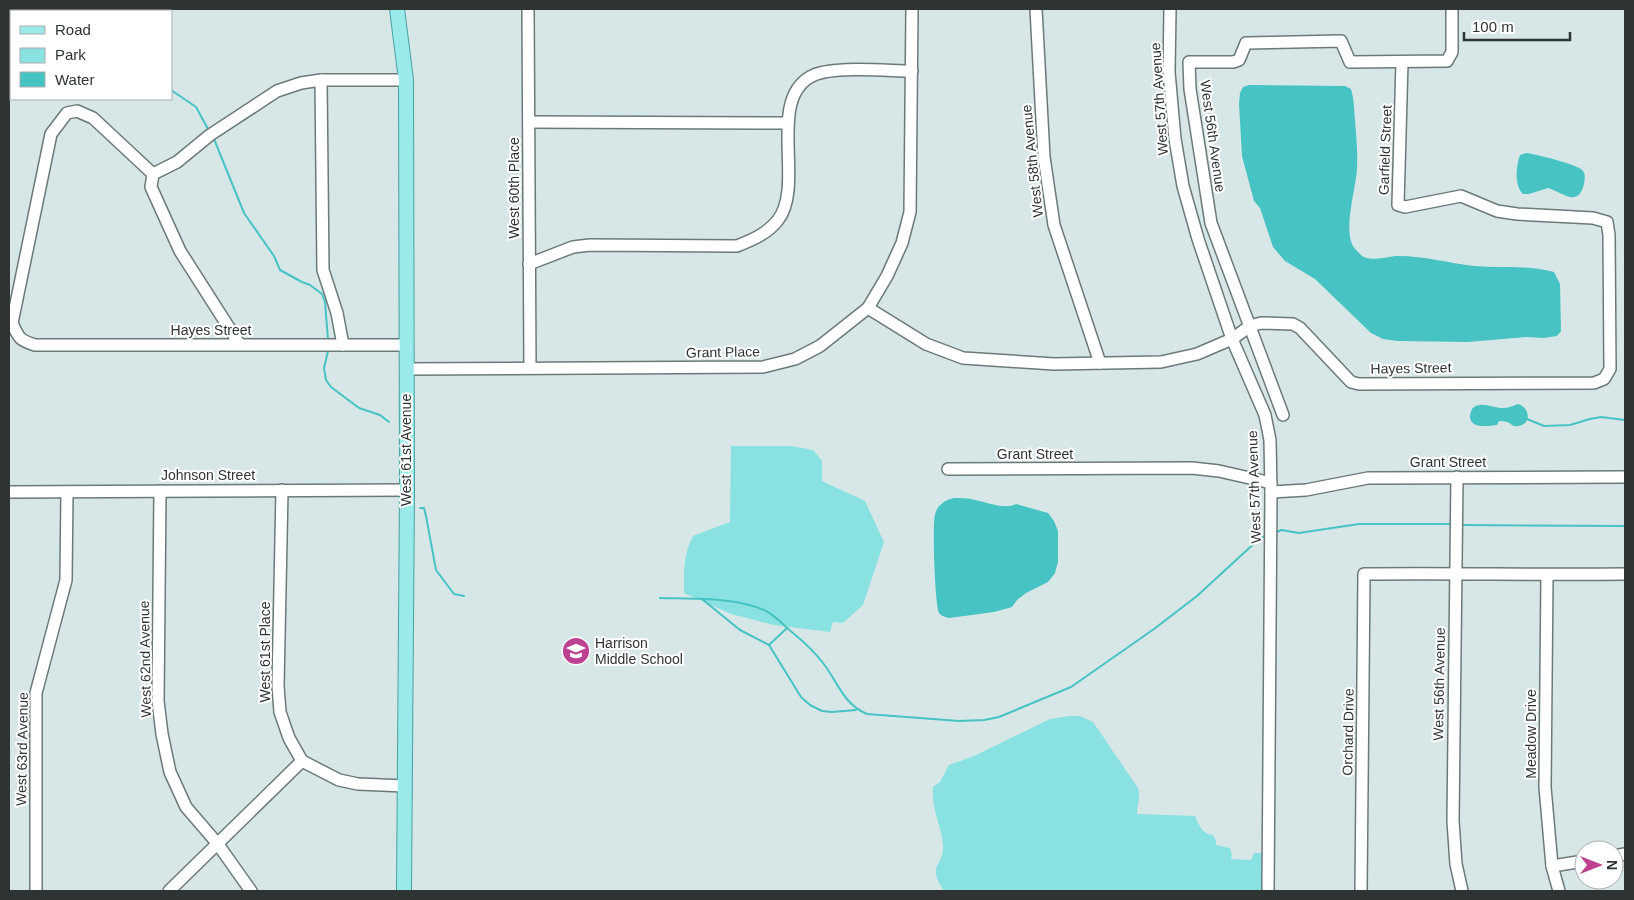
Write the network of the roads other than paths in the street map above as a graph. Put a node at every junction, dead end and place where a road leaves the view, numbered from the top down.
1 (397, 9) edge
2 (528, 9) edge
3 (912, 9) edge
4 (1036, 9) edge
5 (1170, 9) edge
6 (1452, 9) edge
7 (1402, 62) junction
8 (912, 71) junction
9 (321, 80) junction
10 (406, 80) junction
11 (529, 122) junction
12 (788, 123) junction
13 (152, 174) junction
14 (530, 264) junction
15 (868, 308) junction
16 (1250, 326) junction
17 (1232, 340) junction
18 (240, 345) junction
19 (343, 345) junction
20 (406, 345) junction
21 (1100, 363) junction
22 (530, 368) junction
23 (406, 369) junction
24 (1604, 379) joint
25 (1283, 415) dead end
26 (948, 469) dead end
27 (1457, 477) junction
28 (1625, 477) edge
29 (1271, 487) junction
30 (282, 490) junction
31 (406, 490) junction
32 (160, 491) junction
33 (9, 492) edge
34 (67, 492) junction
35 (1456, 572) junction
36 (1625, 574) edge
37 (1547, 575) junction
38 (302, 761) junction
39 (405, 786) junction
40 (217, 843) junction
41 (1574, 863) edge
42 (1552, 866) junction
43 (36, 891) edge
44 (169, 891) edge
45 (251, 891) edge
46 (404, 891) edge
47 (1268, 891) edge
48 (1361, 891) edge
49 (1462, 891) edge
50 (1559, 891) edge

1 - 10 main road, West 61st Avenue
2 - 11 street, West 60th Place
3 - 8 street
4 - 21 street, West 58th Avenue
5 - 17 street, West 57th Avenue
6 - 7 street
7 - 16 street, West 56th Avenue
7 - 24 street, Garfield Street
8 - 12 street
8 - 15 street
9 - 10 street
9 - 13 street
9 - 19 street
10 - 20 main road, West 61st Avenue
11 - 12 street
11 - 14 street, West 60th Place
12 - 14 street
13 - 18 street
13 - 18 street, Hayes Street
14 - 22 street, West 60th Place
15 - 21 street
15 - 22 street, Grant Place
16 - 17 street
16 - 24 street, Hayes Street
16 - 25 street
17 - 21 street
17 - 29 street, West 57th Avenue
18 - 19 street, Hayes Street
19 - 20 street, Hayes Street
20 - 23 main road, West 61st Avenue
22 - 23 street, Grant Place
23 - 31 main road, West 61st Avenue
26 - 29 street, Grant Street
27 - 28 street, Grant Street
27 - 29 street, Grant Street
27 - 35 street, West 56th Avenue
29 - 47 street, West 57th Avenue
30 - 31 street, Johnson Street
30 - 32 street, Johnson Street
30 - 38 street, West 61st Place
31 - 39 main road, West 61st Avenue
32 - 34 street, Johnson Street
32 - 40 street, West 62nd Avenue
33 - 34 street, Johnson Street
34 - 43 street, West 63rd Avenue
35 - 37 street
35 - 48 street, Orchard Drive
35 - 49 street, West 56th Avenue
36 - 37 street
37 - 42 street, Meadow Drive
38 - 39 street
38 - 40 street
39 - 46 main road, West 61st Avenue
40 - 44 street
40 - 45 street, West 62nd Avenue
41 - 42 street
42 - 50 street, Meadow Drive

